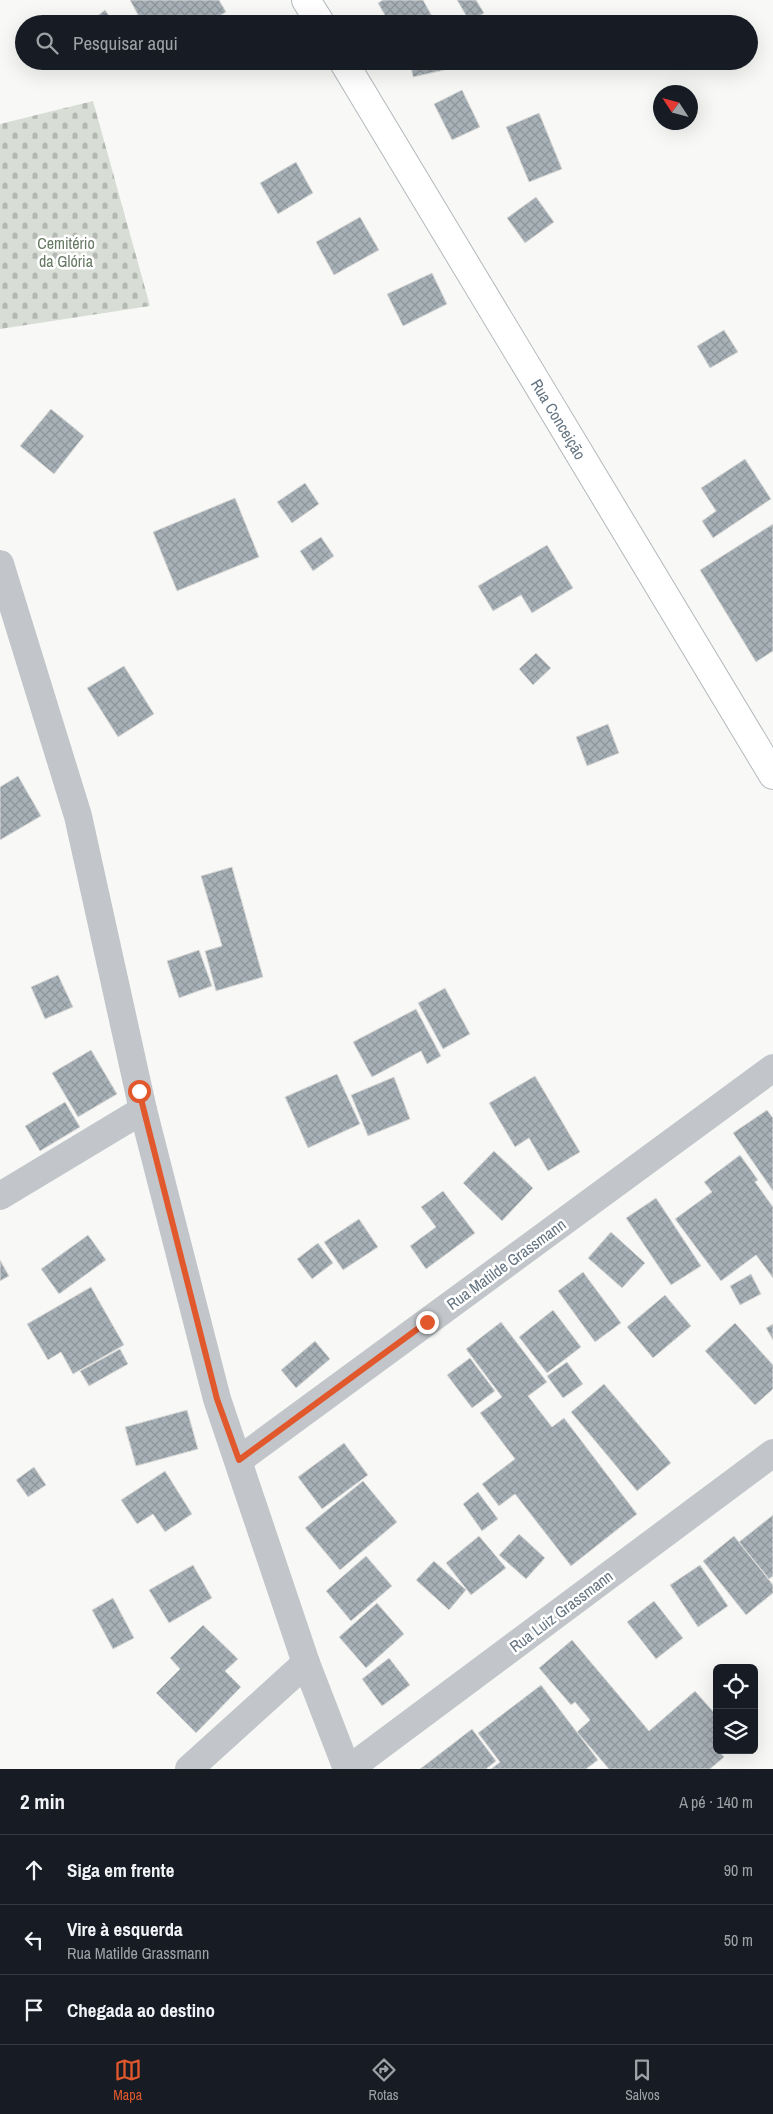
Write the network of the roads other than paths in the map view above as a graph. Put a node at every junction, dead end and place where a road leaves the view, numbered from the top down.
1 (306, 0) edge
2 (315, 15) edge
3 (348, 70) edge
4 (0, 564) edge
5 (773, 775) edge
6 (773, 1068) edge
7 (143, 1110) junction
8 (0, 1196) edge
9 (773, 1453) edge
10 (239, 1460) junction
11 (306, 1663) junction
12 (189, 1769) edge
13 (348, 1769) edge

1 - 2 main road
3 - 5 main road, Rua Conceição
4 - 7 street
6 - 10 street, Rua Matilde Grassmann
7 - 8 street
7 - 10 street
9 - 13 street, Rua Luiz Grassmann
10 - 11 street
11 - 12 street
11 - 13 street

